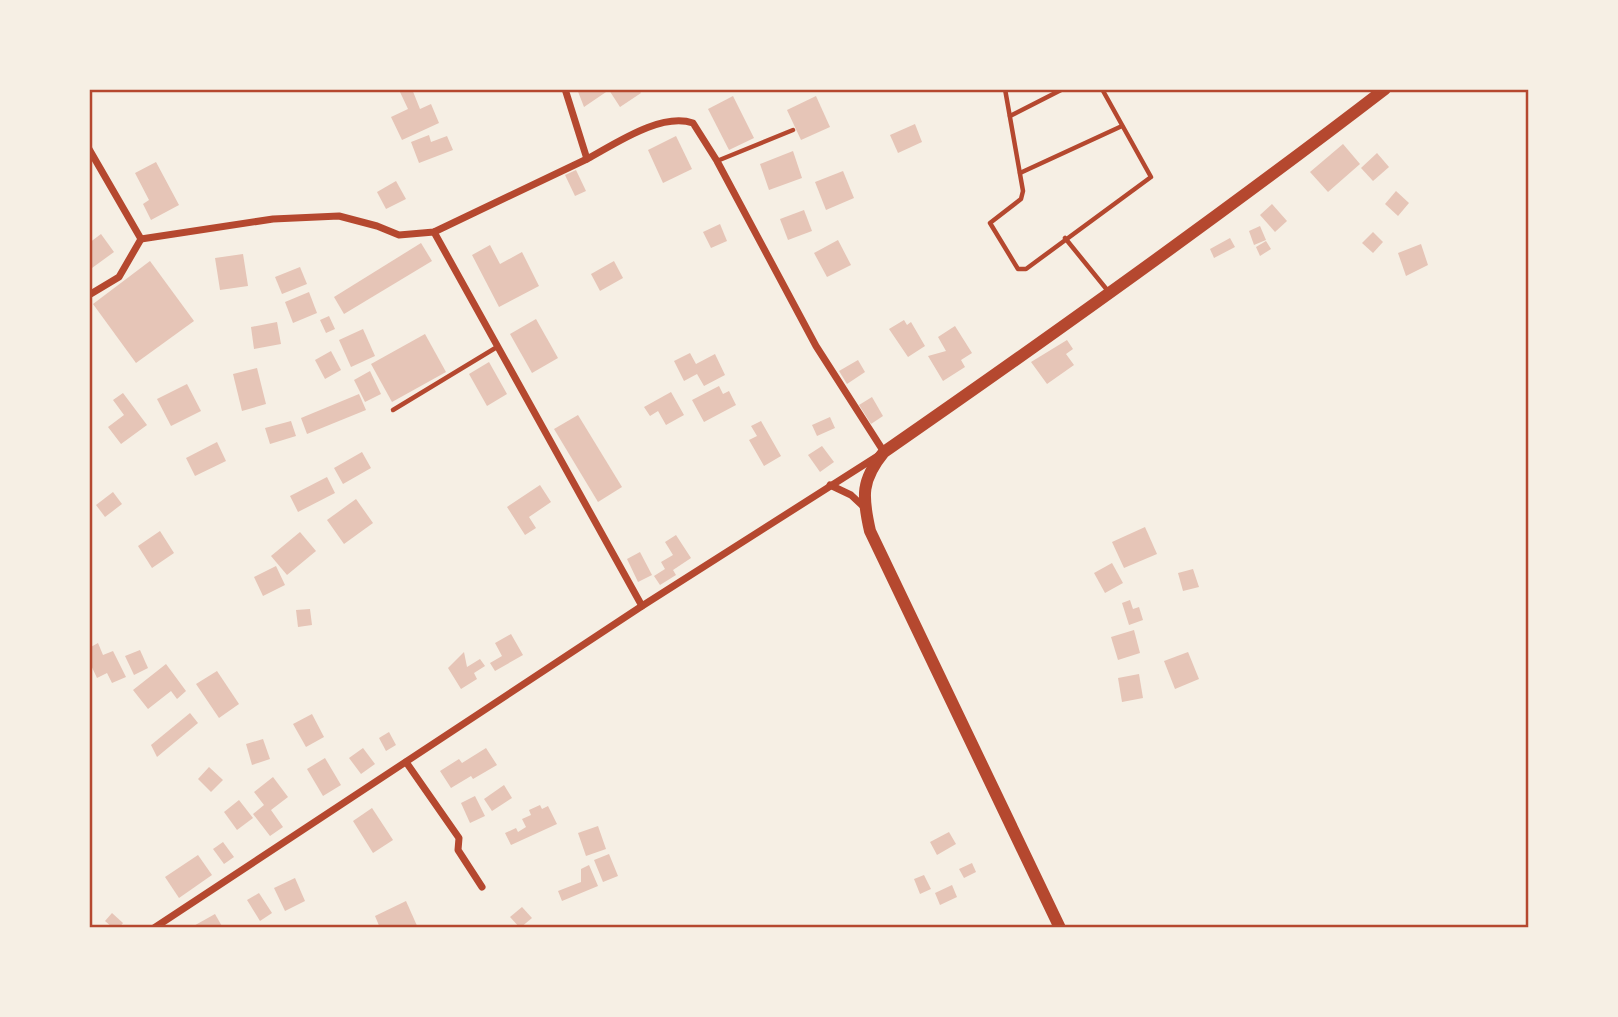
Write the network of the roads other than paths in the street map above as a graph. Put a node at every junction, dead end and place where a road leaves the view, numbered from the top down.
1 (565, 89) edge
2 (1005, 89) edge
3 (1063, 89) edge
4 (1102, 89) edge
5 (1385, 89) edge
6 (1010, 116) junction
7 (1122, 126) junction
8 (793, 130) dead end
9 (89, 149) edge
10 (587, 159) junction
11 (717, 161) junction
12 (1020, 173) junction
13 (434, 232) junction
14 (1065, 238) junction
15 (141, 239) junction
16 (89, 295) edge
17 (1110, 295) junction
18 (498, 347) junction
19 (393, 410) dead end
20 (884, 452) junction
21 (830, 485) junction
22 (865, 509) junction
23 (642, 606) junction
24 (406, 762) junction
25 (482, 887) dead end
26 (154, 928) edge
27 (1060, 928) edge

1 - 10 street
2 - 6 lane
3 - 6 lane
4 - 7 lane
5 - 17 main road
6 - 12 lane
7 - 12 lane
7 - 14 lane
8 - 11 lane
9 - 15 street
10 - 11 street
10 - 13 street
11 - 20 street
12 - 14 lane
13 - 15 street
13 - 18 street
14 - 17 lane
15 - 16 street
17 - 20 main road
18 - 19 lane
18 - 23 street
20 - 21 street
20 - 22 main road
21 - 22 street
21 - 23 street
22 - 27 main road
23 - 24 street
24 - 25 street
24 - 26 street

